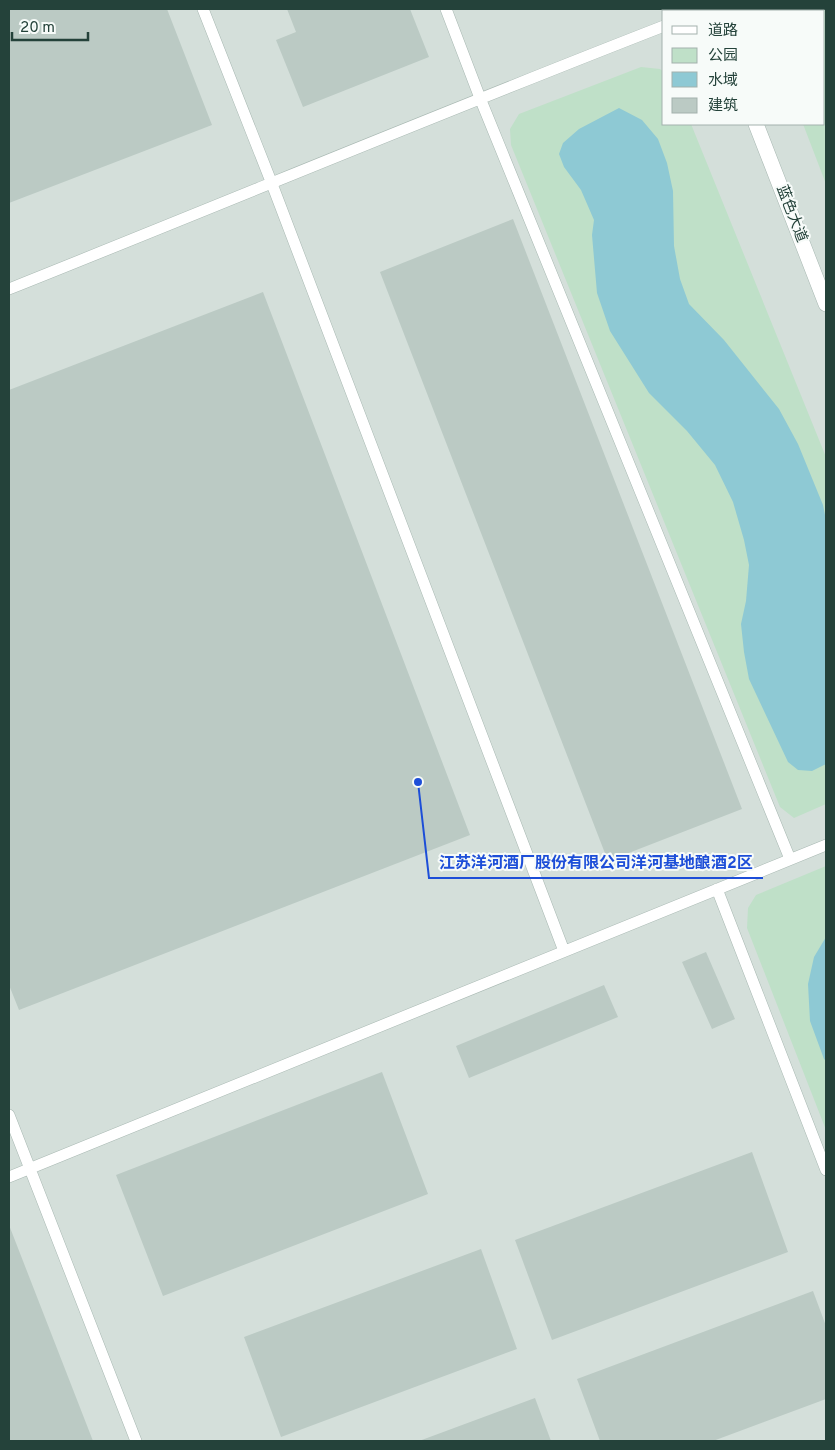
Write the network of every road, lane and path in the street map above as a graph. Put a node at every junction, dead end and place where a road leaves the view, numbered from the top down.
1 (203, 9) edge
2 (446, 9) edge
3 (662, 27) edge
4 (480, 98) junction
5 (756, 125) edge
6 (272, 184) junction
7 (9, 289) edge
8 (826, 304) edge
9 (826, 844) edge
10 (790, 859) junction
11 (717, 889) junction
12 (564, 951) junction
13 (9, 1115) edge
14 (30, 1168) junction
15 (826, 1170) edge
16 (9, 1176) edge
17 (136, 1441) edge

1 - 6 lane
2 - 4 lane
3 - 4 lane
4 - 6 lane
4 - 10 lane
5 - 8 street, 蓝色大道
6 - 7 lane
6 - 12 lane
9 - 10 lane
10 - 11 lane
11 - 12 lane
11 - 15 lane
12 - 14 lane
13 - 14 lane
14 - 16 lane
14 - 17 lane

